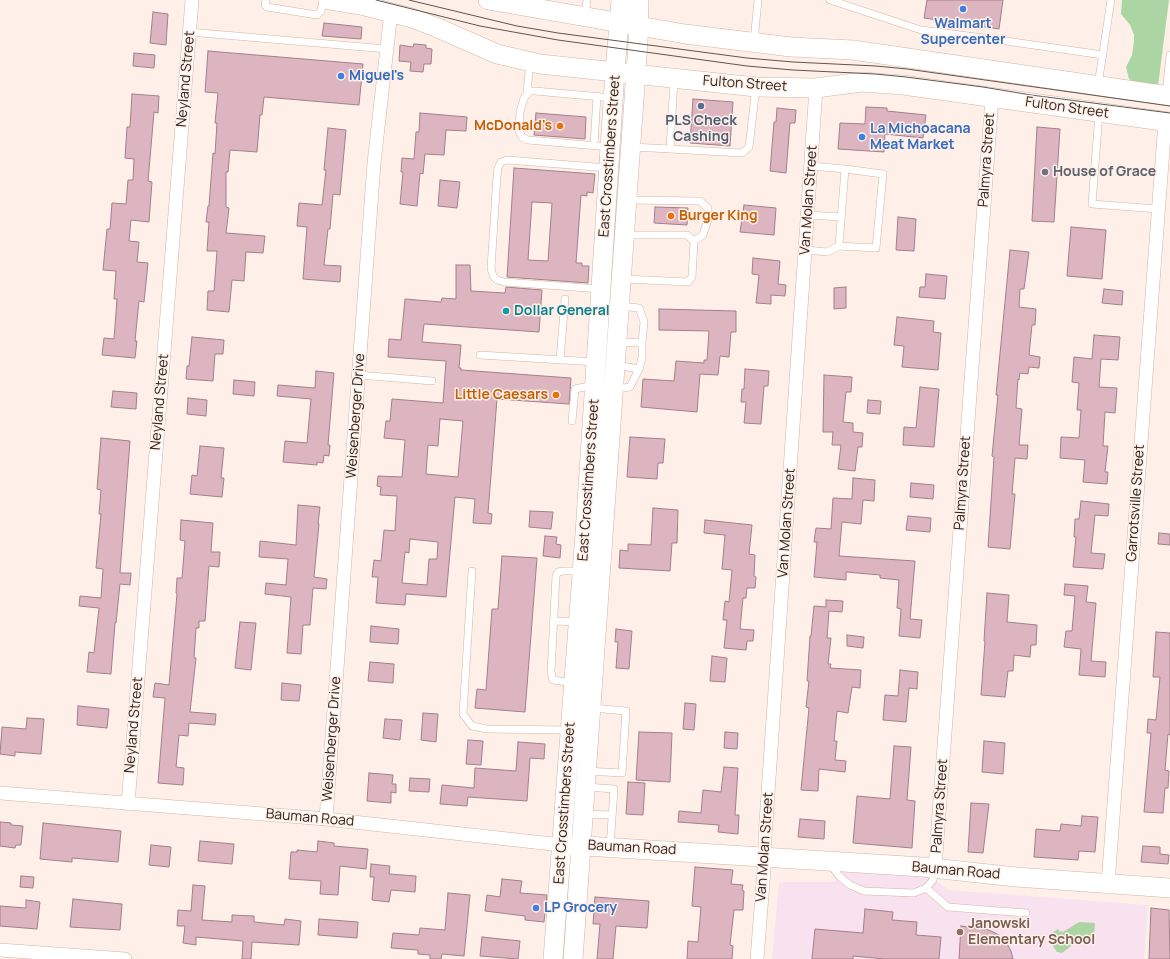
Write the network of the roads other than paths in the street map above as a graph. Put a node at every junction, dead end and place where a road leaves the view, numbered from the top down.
1 (192, 0) edge
2 (266, 0) edge
3 (323, 0) edge
4 (329, 0) edge
5 (621, 0) edge
6 (639, 0) edge
7 (758, 0) edge
8 (830, 0) edge
9 (1111, 0) edge
10 (498, 1) edge
11 (586, 8) edge
12 (391, 12) junction
13 (619, 23) junction
14 (639, 26) junction
15 (189, 32) junction
16 (754, 44) junction
17 (386, 49) junction
18 (1103, 55) junction
19 (1170, 55) edge
20 (530, 61) junction
21 (615, 72) junction
22 (635, 74) junction
23 (1169, 75) edge
24 (674, 79) junction
25 (1098, 86) junction
26 (756, 87) junction
27 (816, 88) junction
28 (527, 93) junction
29 (1168, 96) edge
30 (605, 97) junction
31 (992, 97) junction
32 (1099, 112) junction
33 (1167, 122) edge
34 (602, 146) junction
35 (630, 146) junction
36 (670, 149) junction
37 (811, 166) junction
38 (609, 168) junction
39 (845, 169) junction
40 (626, 200) junction
41 (1158, 209) junction
42 (808, 215) junction
43 (841, 217) junction
44 (605, 233) junction
45 (624, 235) junction
46 (694, 241) junction
47 (839, 246) junction
48 (806, 250) junction
49 (621, 279) junction
50 (601, 289) junction
51 (564, 299) dead end
52 (619, 306) junction
53 (616, 342) junction
54 (642, 342) junction
55 (480, 355) dead end
56 (560, 360) junction
57 (606, 364) junction
58 (639, 369) junction
59 (359, 375) junction
60 (432, 381) dead end
61 (604, 384) junction
62 (572, 422) dead end
63 (594, 535) junction
64 (472, 571) dead end
65 (582, 571) junction
66 (554, 621) junction
67 (579, 622) junction
68 (583, 684) junction
69 (590, 708) junction
70 (571, 730) junction
71 (585, 779) junction
72 (0, 792) edge
73 (128, 804) junction
74 (583, 814) junction
75 (612, 815) junction
76 (326, 819) junction
77 (562, 844) junction
78 (581, 846) junction
79 (610, 847) junction
80 (765, 857) junction
81 (828, 862) junction
82 (936, 868) junction
83 (1108, 884) junction
84 (926, 888) junction
85 (1170, 888) edge
86 (1026, 912) dead end
87 (0, 950) edge
88 (125, 959) edge
89 (553, 959) edge
90 (573, 959) edge
91 (757, 959) edge

1 - 15 street, Neyland Street
2 - 3 lane
4 - 12 main road, Fulton Street
5 - 13 main road, East Crosstimbers Street
6 - 14 main road, East Crosstimbers Street
7 - 16 lane
8 - 18 lane
9 - 18 lane
10 - 11 main road, Fulton Street
11 - 13 main road, Fulton Street
12 - 17 street, Weisenberger Drive
12 - 20 main road, Fulton Street
13 - 14 main road, Fulton Street
13 - 21 main road, East Crosstimbers Street
14 - 16 main road, Fulton Street
14 - 22 main road, East Crosstimbers Street
15 - 17 lane
15 - 73 street, Neyland Street
16 - 25 main road, Fulton Street
17 - 59 street, Weisenberger Drive
18 - 25 lane
19 - 23 lane
20 - 21 main road, Fulton Street
20 - 28 lane
21 - 22 main road, Fulton Street
21 - 30 main road, East Crosstimbers Street
22 - 24 main road, Fulton Street
22 - 35 main road, East Crosstimbers Street
23 - 29 lane
24 - 26 main road, Fulton Street
24 - 36 lane
25 - 29 main road, Fulton Street
26 - 27 main road, Fulton Street
26 - 36 lane
27 - 31 main road, Fulton Street
27 - 37 street, Van Molan Street
28 - 30 lane
28 - 34 lane
30 - 34 main road, East Crosstimbers Street
31 - 32 main road, Fulton Street
31 - 82 street, Palmyra Street
32 - 33 main road, Fulton Street
32 - 41 lane
33 - 41 street, Garrotsville Street
34 - 38 main road, East Crosstimbers Street
35 - 36 lane
35 - 40 main road, East Crosstimbers Street
37 - 39 lane
37 - 42 street, Van Molan Street
38 - 44 main road, East Crosstimbers Street
38 - 50 lane
39 - 43 lane
39 - 47 lane
40 - 45 main road, East Crosstimbers Street
40 - 46 lane
41 - 83 street, Garrotsville Street
42 - 43 lane
42 - 48 street, Van Molan Street
43 - 47 lane
44 - 45 main road
44 - 50 main road, East Crosstimbers Street
45 - 46 lane
45 - 49 main road, East Crosstimbers Street
46 - 49 lane
47 - 48 lane
48 - 80 street, Van Molan Street
49 - 52 main road, East Crosstimbers Street
50 - 57 main road, East Crosstimbers Street
51 - 56 lane
52 - 53 main road, East Crosstimbers Street
52 - 54 lane
53 - 54 lane
53 - 57 main road, East Crosstimbers Street
54 - 58 lane
55 - 56 lane
56 - 57 lane
57 - 58 lane
57 - 61 main road, East Crosstimbers Street
58 - 61 lane
59 - 60 lane
59 - 76 street, Weisenberger Drive
61 - 62 lane
61 - 63 main road, East Crosstimbers Street
63 - 65 main road, East Crosstimbers Street
63 - 68 main road, East Crosstimbers Street
64 - 70 lane
65 - 66 lane
65 - 67 main road, East Crosstimbers Street
66 - 67 lane
66 - 68 lane
67 - 68 main road, East Crosstimbers Street
68 - 69 main road, East Crosstimbers Street
68 - 70 main road, East Crosstimbers Street
69 - 71 main road, East Crosstimbers Street
69 - 71 lane
70 - 77 main road, East Crosstimbers Street
71 - 74 main road, East Crosstimbers Street
71 - 75 lane
72 - 73 street, Bauman Road
73 - 76 street, Bauman Road
74 - 75 lane
74 - 78 main road, East Crosstimbers Street
75 - 79 lane
76 - 77 street, Bauman Road
77 - 78 main road, Bauman Road
77 - 89 main road, East Crosstimbers Street
78 - 79 main road, Bauman Road
78 - 90 main road, East Crosstimbers Street
79 - 80 main road, Bauman Road
80 - 81 main road, Bauman Road
80 - 91 street, Van Molan Street
81 - 82 main road, Bauman Road
81 - 84 lane
82 - 83 main road, Bauman Road
82 - 84 lane
83 - 85 main road, Bauman Road
84 - 86 lane
87 - 88 street

